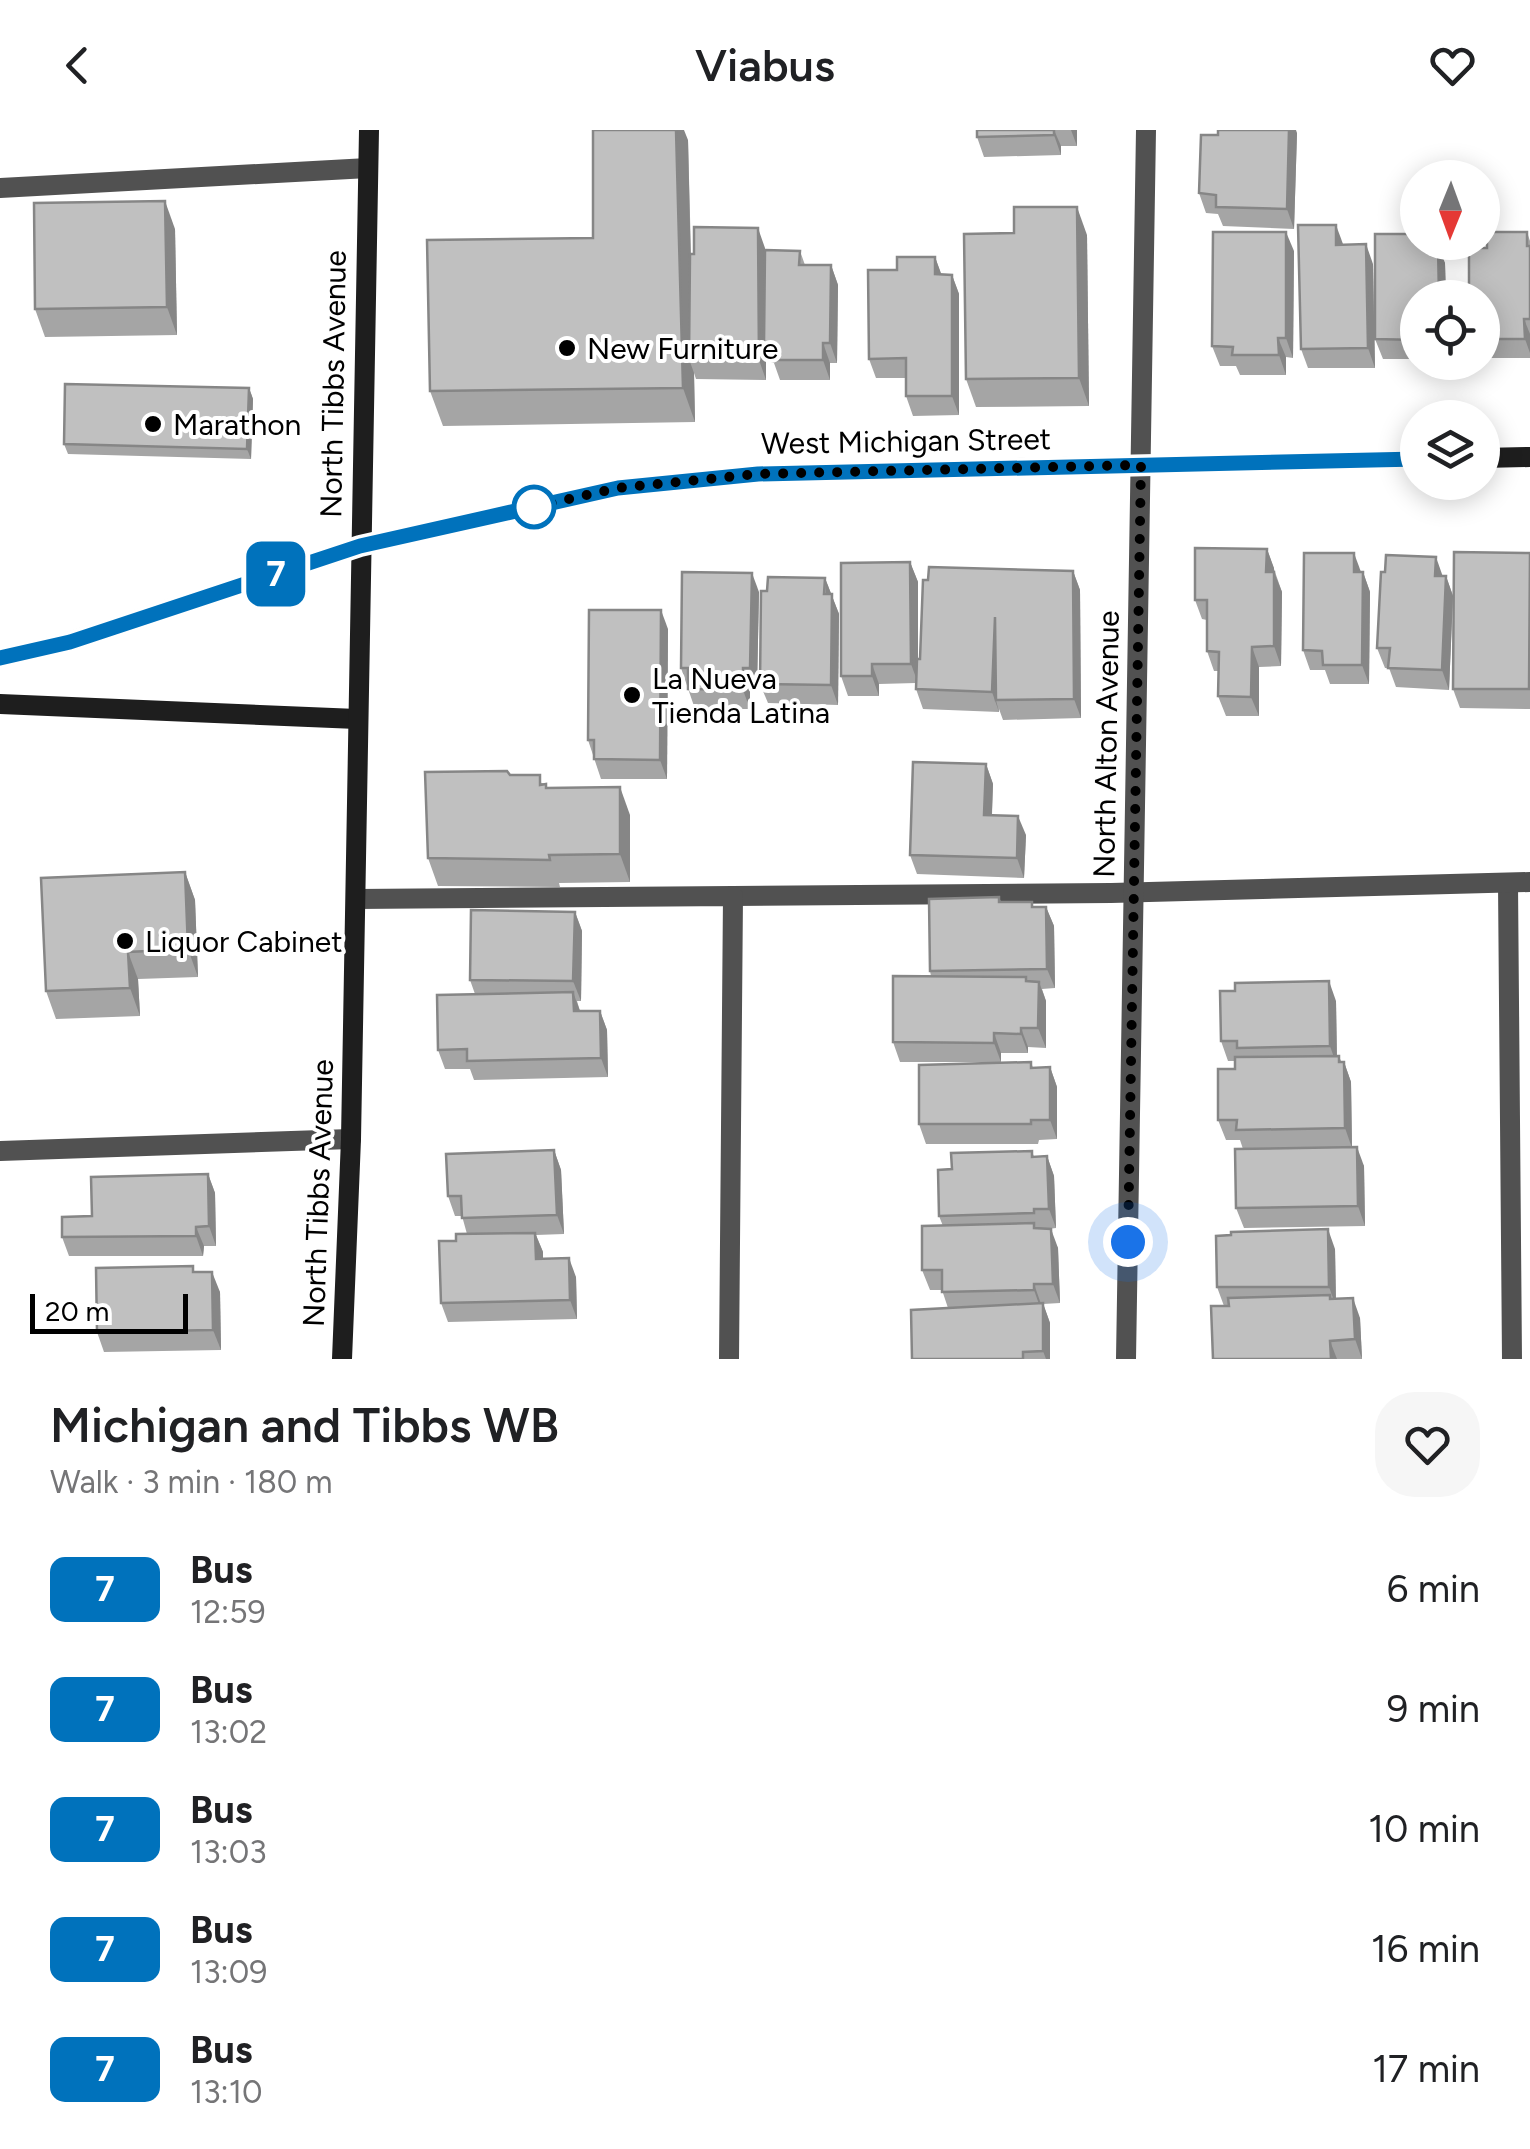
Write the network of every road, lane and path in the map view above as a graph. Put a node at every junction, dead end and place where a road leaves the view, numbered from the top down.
1 (369, 130) edge
2 (1146, 130) edge
3 (368, 168) junction
4 (0, 188) edge
5 (1530, 457) edge
6 (1500, 458) edge
7 (1400, 460) edge
8 (1141, 465) junction
9 (360, 546) junction
10 (0, 658) edge
11 (0, 704) edge
12 (358, 719) junction
13 (1530, 882) edge
14 (1508, 883) junction
15 (1134, 893) junction
16 (733, 896) junction
17 (356, 898) junction
18 (352, 1139) junction
19 (0, 1151) edge
20 (342, 1359) edge
21 (729, 1359) edge
22 (1126, 1359) edge
23 (1512, 1359) edge

1 - 3 main road, North Tibbs Avenue
2 - 8 street, North Alton Avenue
3 - 4 street
3 - 9 main road, North Tibbs Avenue
5 - 6 main road
7 - 8 main road, West Michigan Street
8 - 9 main road, West Michigan Street
8 - 15 street, North Alton Avenue
9 - 10 main road, West Michigan Street
9 - 12 main road, North Tibbs Avenue
11 - 12 main road
12 - 17 main road, North Tibbs Avenue
13 - 14 street
14 - 15 street
14 - 23 street
15 - 16 street
15 - 22 street, North Alton Avenue
16 - 17 street
16 - 21 street
17 - 18 main road, North Tibbs Avenue
18 - 19 street
18 - 20 main road, North Tibbs Avenue

